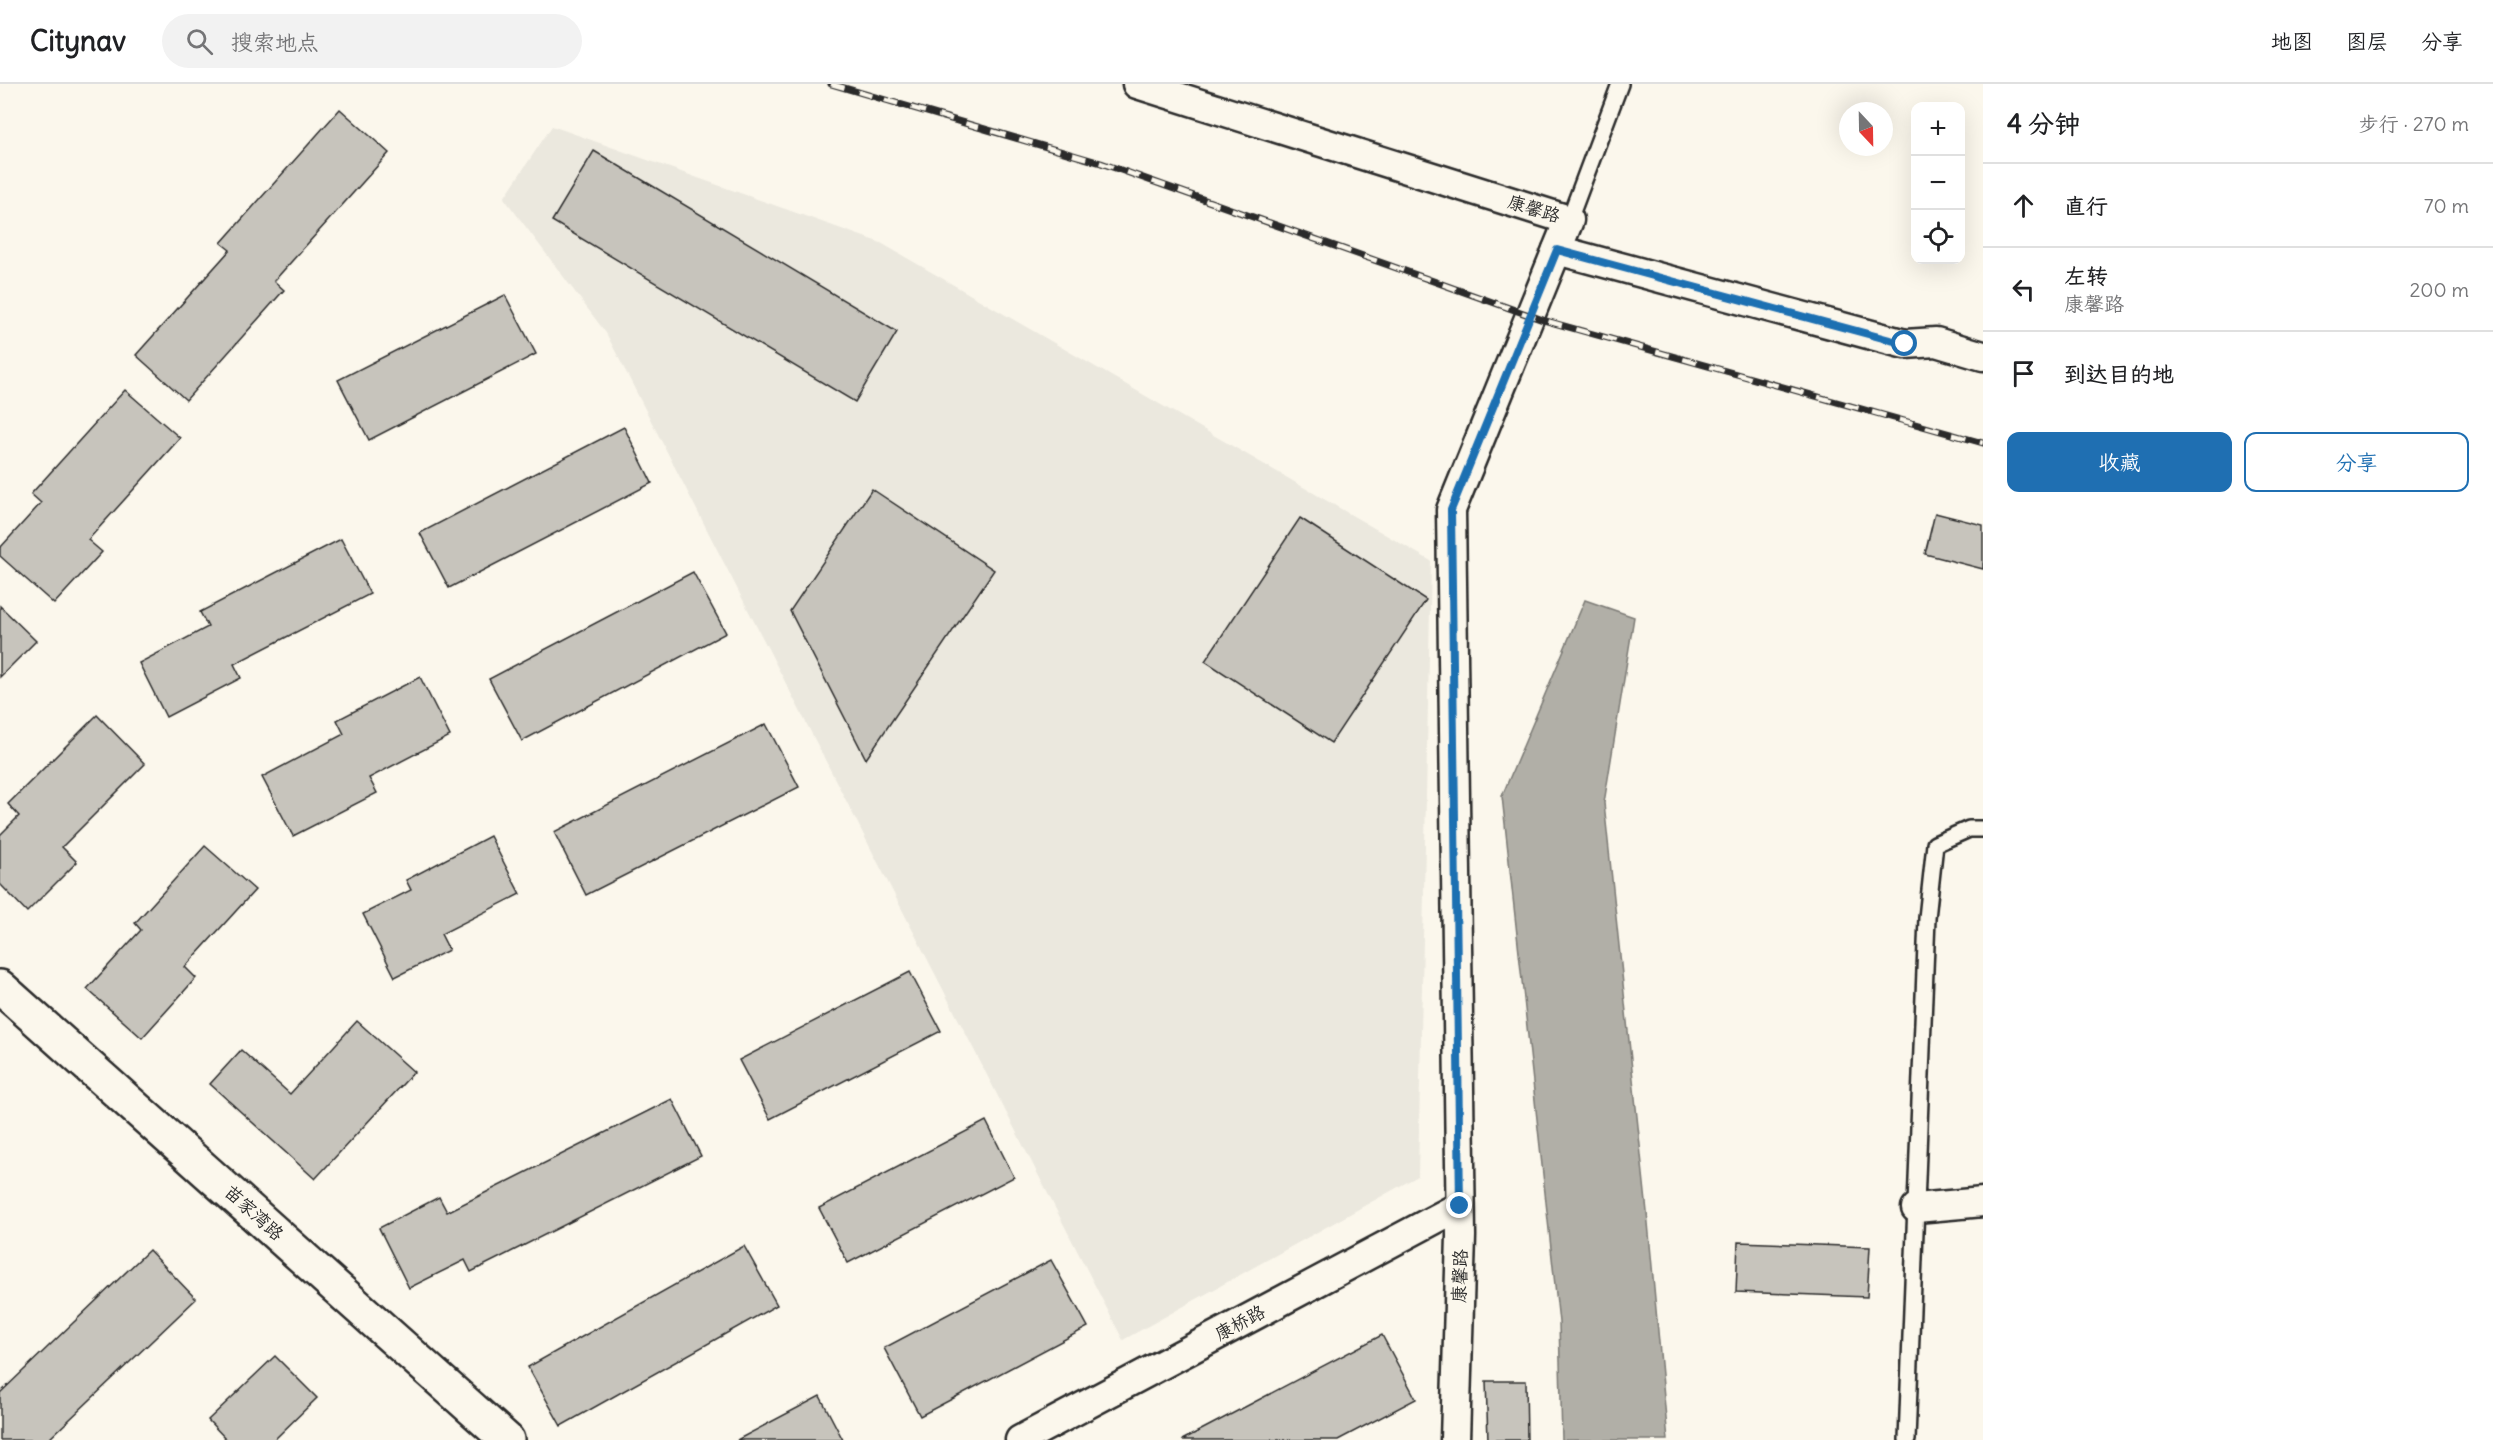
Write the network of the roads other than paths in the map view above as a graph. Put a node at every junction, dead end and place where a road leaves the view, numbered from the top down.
1 (1137, 84) edge
2 (1620, 84) edge
3 (1569, 220) junction
4 (1557, 250) junction
5 (1983, 356) edge
6 (1983, 829) edge
7 (0, 987) edge
8 (1983, 1202) edge
9 (1460, 1206) junction
10 (1916, 1208) junction
11 (507, 1440) edge
12 (1020, 1440) edge
13 (1455, 1440) edge
14 (1907, 1440) edge

1 - 3 street, 康馨路
2 - 3 lane
3 - 4 street, 康馨路
4 - 5 street
4 - 9 street, 康馨路
6 - 10 lane
7 - 11 street, 苗家湾路
8 - 10 street
9 - 12 street, 康桥路
9 - 13 street, 康馨路
10 - 14 lane

